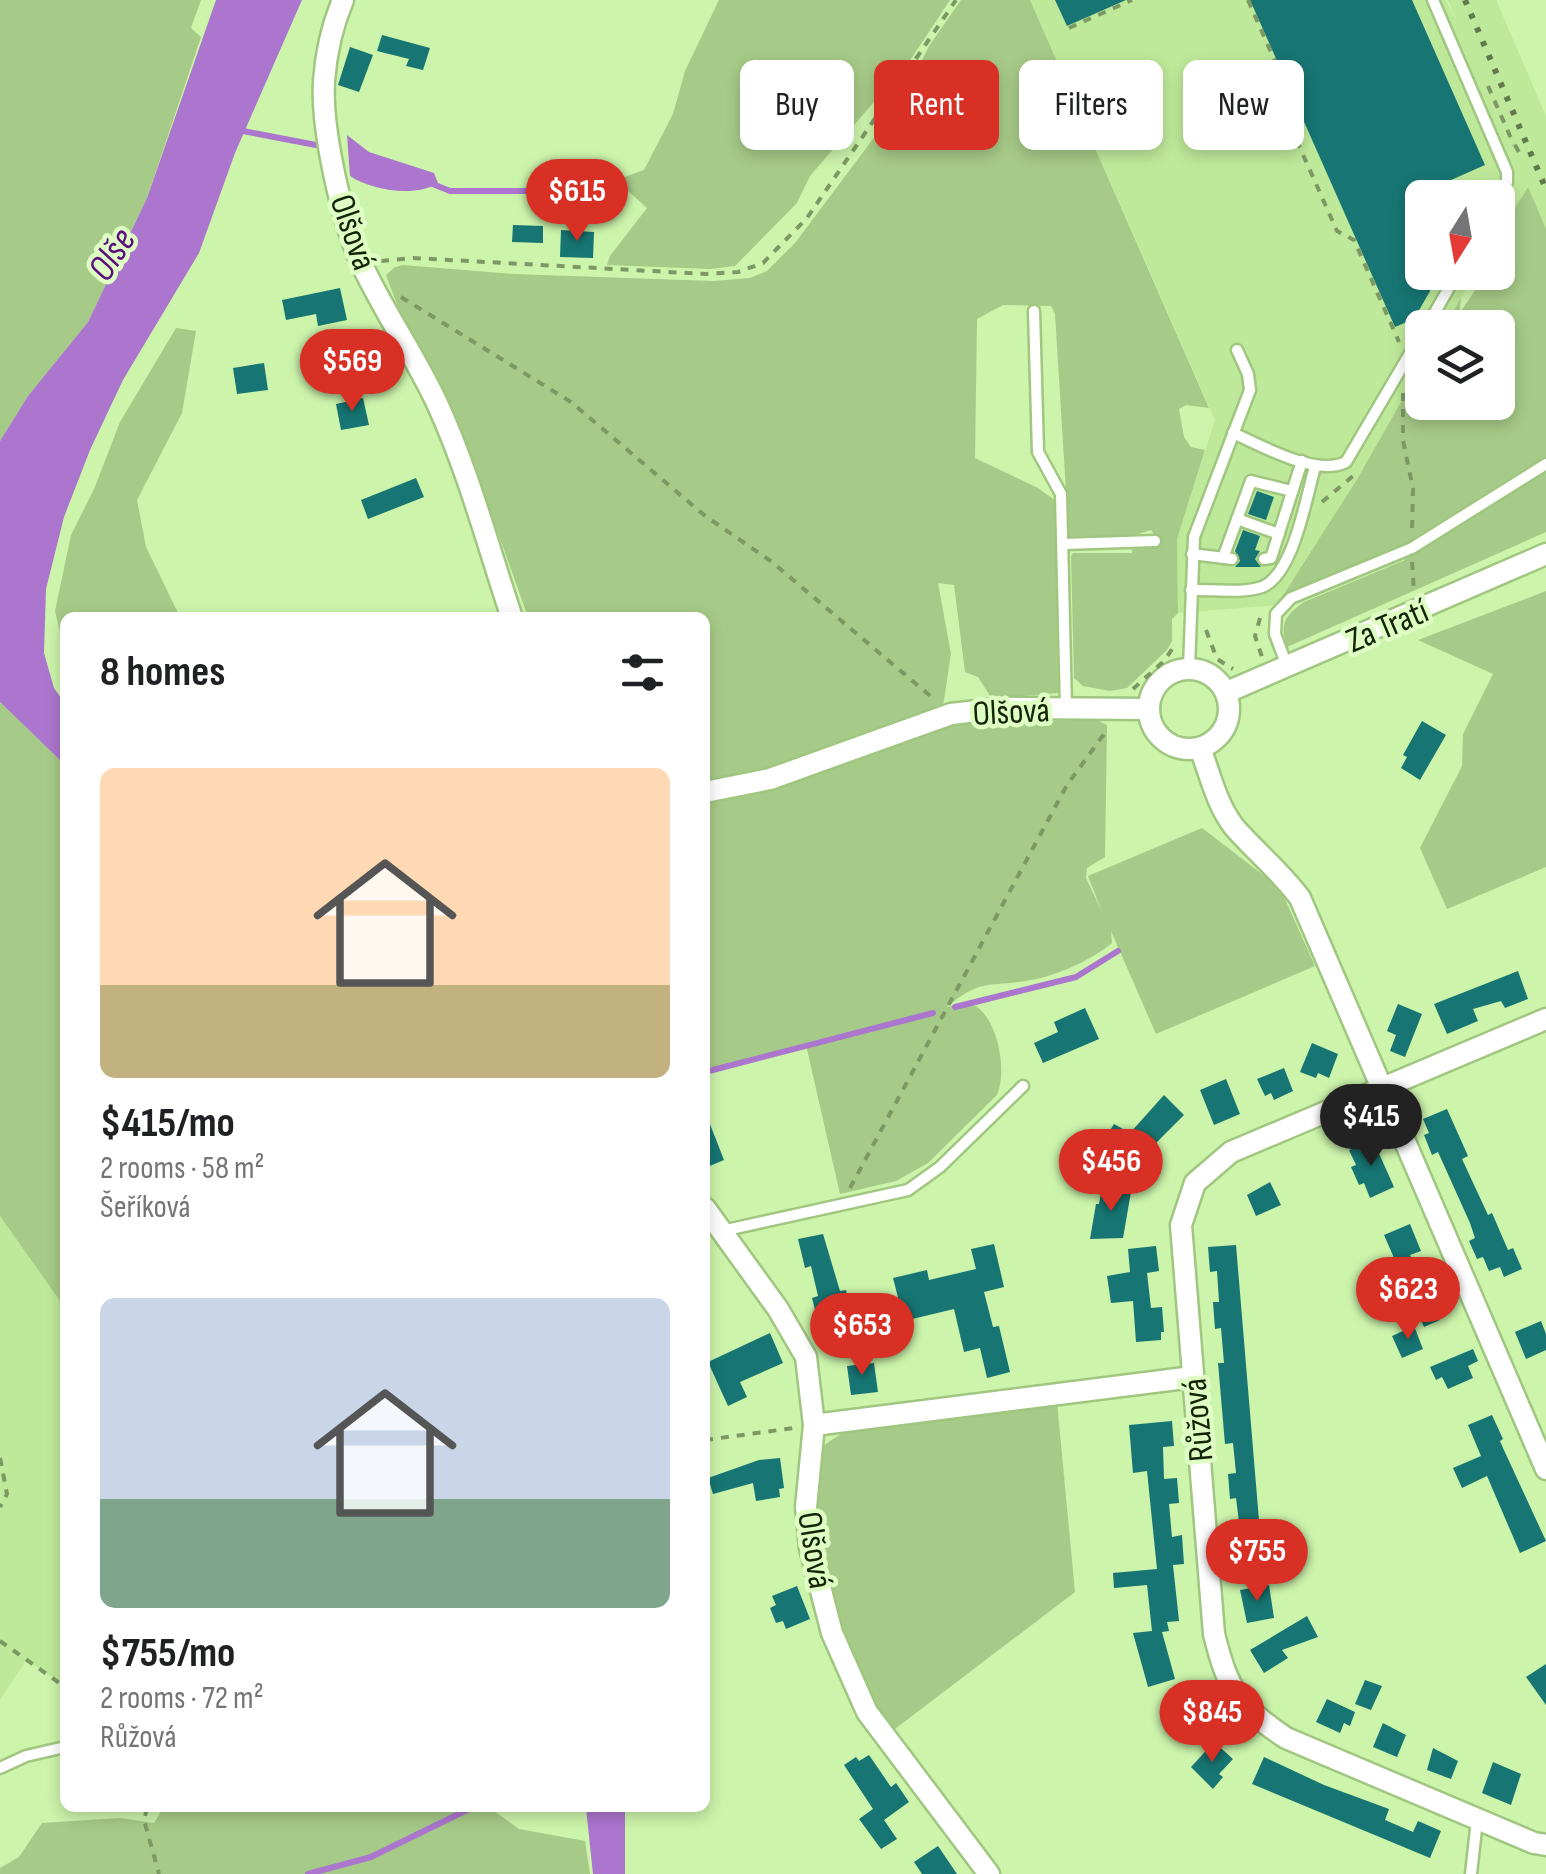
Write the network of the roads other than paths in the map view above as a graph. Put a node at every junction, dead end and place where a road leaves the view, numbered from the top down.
1 (343, 0) edge
2 (1433, 0) edge
3 (1506, 180) edge
4 (1034, 311) dead end
5 (1237, 350) dead end
6 (1405, 363) edge
7 (1232, 433) junction
8 (1302, 461) junction
9 (1546, 464) edge
10 (1315, 467) junction
11 (1292, 491) junction
12 (1236, 519) junction
13 (1279, 534) junction
14 (1155, 541) dead end
15 (1064, 544) junction
16 (1192, 554) junction
17 (1546, 554) edge
18 (1264, 559) dead end
19 (1190, 590) junction
20 (510, 612) edge
21 (1288, 667) junction
22 (1189, 668) junction
23 (1226, 692) junction
24 (1066, 708) junction
25 (1149, 709) junction
26 (1200, 748) junction
27 (710, 791) edge
28 (1546, 1019) edge
29 (1023, 1086) dead end
30 (1382, 1088) junction
31 (710, 1215) edge
32 (722, 1231) junction
33 (1193, 1376) junction
34 (814, 1425) junction
35 (1546, 1468) edge
36 (60, 1748) edge
37 (0, 1768) edge
38 (1478, 1819) junction
39 (1546, 1845) edge
40 (989, 1874) edge
41 (1471, 1874) edge

1 - 20 street, Olšová
2 - 3 lane
4 - 15 lane
5 - 7 lane
6 - 10 lane
7 - 8 lane
7 - 16 lane
8 - 10 lane
8 - 11 lane
9 - 21 lane
10 - 19 lane
11 - 12 lane
11 - 13 lane
12 - 13 lane
12 - 16 lane
13 - 18 lane
14 - 15 lane
15 - 24 lane
16 - 19 lane
17 - 21 street, Za Tratí
19 - 22 lane
21 - 23 street, Za Tratí
22 - 23 street
22 - 25 street
23 - 26 street
24 - 25 street, Olšová
24 - 27 street, Olšová
25 - 26 street
26 - 30 street
28 - 30 street, Růžová
29 - 32 lane
30 - 33 street, Růžová
30 - 35 street
31 - 32 street, Olšová
32 - 34 street, Olšová
33 - 34 street
33 - 38 street, Růžová
34 - 40 street, Olšová
36 - 37 lane
38 - 39 street, Růžová
38 - 41 lane

